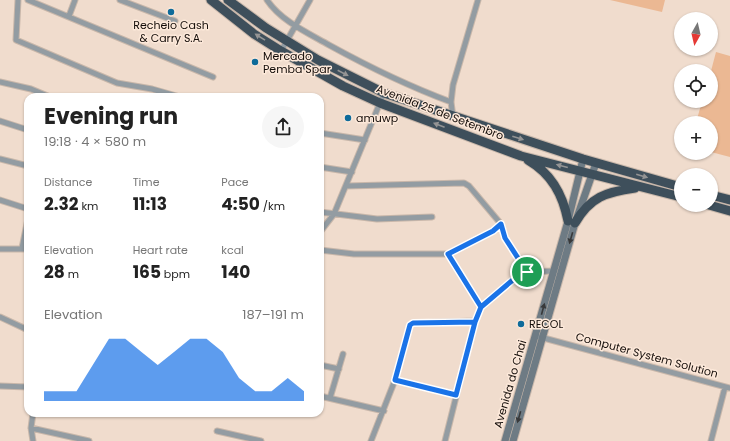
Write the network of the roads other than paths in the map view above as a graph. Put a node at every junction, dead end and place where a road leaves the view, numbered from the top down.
1 (18, 0) edge
2 (28, 0) edge
3 (75, 0) edge
4 (120, 0) edge
5 (211, 0) edge
6 (228, 0) edge
7 (268, 0) edge
8 (310, 0) edge
9 (478, 0) edge
10 (69, 16) junction
11 (175, 21) dead end
12 (296, 26) junction
13 (286, 42) junction
14 (281, 51) junction
15 (213, 77) dead end
16 (0, 82) edge
17 (384, 92) junction
18 (40, 93) edge
19 (166, 93) edge
20 (451, 102) junction
21 (380, 103) junction
22 (453, 117) junction
23 (0, 121) edge
24 (24, 129) edge
25 (324, 134) edge
26 (365, 140) junction
27 (521, 156) junction
28 (0, 159) edge
29 (583, 159) junction
30 (596, 163) junction
31 (24, 165) edge
32 (324, 168) edge
33 (581, 171) junction
34 (352, 172) junction
35 (593, 175) junction
36 (674, 185) edge
37 (346, 186) junction
38 (640, 188) junction
39 (674, 195) edge
40 (718, 197) edge
41 (0, 200) edge
42 (730, 200) edge
43 (24, 208) edge
44 (718, 208) edge
45 (730, 211) edge
46 (324, 213) edge
47 (334, 214) junction
48 (432, 217) dead end
49 (572, 222) junction
50 (501, 224) junction
51 (324, 227) edge
52 (24, 238) edge
53 (22, 248) joint
54 (0, 249) edge
55 (324, 250) edge
56 (448, 254) junction
57 (553, 271) junction
58 (527, 272) junction
59 (481, 307) junction
60 (0, 317) edge
61 (475, 322) junction
62 (24, 328) edge
63 (539, 336) junction
64 (343, 354) dead end
65 (324, 366) edge
66 (339, 369) junction
67 (395, 380) junction
68 (0, 386) edge
69 (24, 387) edge
70 (728, 387) edge
71 (456, 395) junction
72 (324, 397) edge
73 (330, 398) junction
74 (384, 411) junction
75 (32, 417) edge
76 (31, 428) junction
77 (217, 431) dead end
78 (33, 441) edge
79 (89, 441) edge
80 (261, 441) edge
81 (371, 441) edge
82 (445, 441) edge
83 (505, 441) edge
84 (512, 441) edge
85 (711, 441) edge

1 - 19 street
2 - 10 street
3 - 10 street
4 - 11 street
14 -> 5 highway, Avenida 25 de Setembro
6 - 13 highway, Avenida 25 de Setembro
7 - 12 street
8 - 12 street
9 - 20 street
10 - 15 street
12 - 13 street
12 - 20 street
13 - 14 street
13 -> 17 highway, Avenida 25 de Setembro
14 - 21 highway, Avenida 25 de Setembro
16 - 18 street
17 - 21 street
17 - 22 highway, Avenida 25 de Setembro
20 - 22 street
21 - 26 street
27 -> 21 highway, Avenida 25 de Setembro
22 -> 29 highway, Avenida 25 de Setembro
23 - 24 street
25 - 26 street
26 - 34 street
33 -> 27 highway, Avenida 25 de Setembro
27 - 49 highway
28 - 31 street
29 - 30 highway, Avenida 25 de Setembro
29 - 33 main road, Avenida do Chai
30 - 35 main road, Avenida do Chai
30 -> 36 highway, Avenida 25 de Setembro
32 - 34 street
33 - 35 highway, Avenida 25 de Setembro
33 - 49 main road, Avenida do Chai
34 - 37 street
35 - 38 highway, Avenida 25 de Setembro
35 - 49 main road, Avenida do Chai
37 - 47 street
37 - 50 street
38 - 39 highway, Avenida 25 de Setembro
38 - 49 highway
40 - 42 highway
41 - 43 street
44 - 45 highway
46 - 47 street
47 - 48 street
47 - 51 street
49 - 57 main road, Avenida do Chai
49 -> 63 main road, Avenida do Chai
50 - 56 street
50 - 58 street
52 - 53 street
53 - 54 street
55 - 56 street
56 - 59 street
57 - 58 street
63 -> 57 main road, Avenida do Chai
58 - 59 street
59 - 61 street
60 - 62 street
61 - 67 street
61 - 71 street
63 - 70 street, Computer System Solution
63 - 83 main road, Avenida do Chai
63 -> 84 main road, Avenida do Chai
64 - 66 street
65 - 66 street
66 - 73 street
67 - 71 street
67 - 74 street
68 - 69 street
70 - 85 street
71 - 82 street
72 - 73 street
73 - 74 street
74 - 81 street
75 - 76 street
76 - 78 street
76 - 79 street
77 - 80 street

